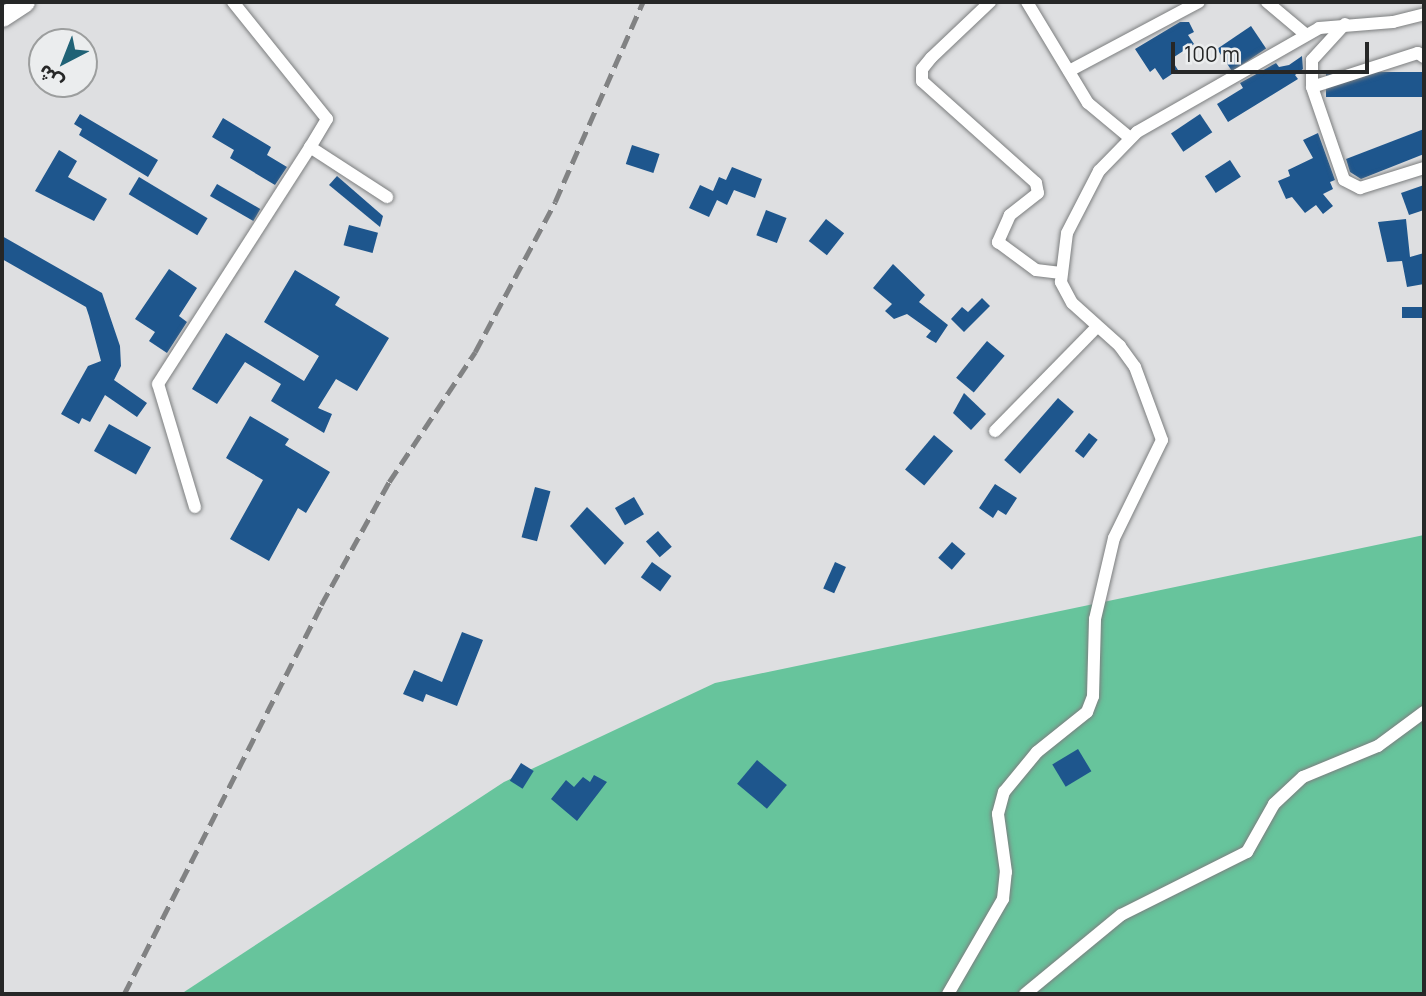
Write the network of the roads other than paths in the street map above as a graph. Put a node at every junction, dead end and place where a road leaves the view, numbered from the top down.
1 (25, 2) edge
2 (233, 2) edge
3 (990, 2) edge
4 (1027, 2) edge
5 (1199, 2) edge
6 (1267, 2) edge
7 (1424, 14) edge
8 (2, 17) edge
9 (1345, 23) junction
10 (1305, 34) junction
11 (1424, 57) edge
12 (1069, 71) junction
13 (1312, 87) junction
14 (1130, 138) junction
15 (310, 147) junction
16 (1424, 168) edge
17 (387, 197) dead end
18 (1061, 273) junction
19 (1097, 327) junction
20 (995, 431) dead end
21 (195, 507) dead end
22 (1424, 712) edge
23 (948, 994) edge
24 (1025, 994) edge

1 - 8 highway
2 - 15 street
3 - 18 street
4 - 12 street
5 - 12 street
6 - 10 street
7 - 9 street
9 - 10 street
9 - 13 street
10 - 14 street
11 - 13 street
12 - 14 street
13 - 16 street
14 - 18 street
15 - 17 street
15 - 21 street
18 - 19 street
19 - 20 street
19 - 23 street
22 - 24 street

